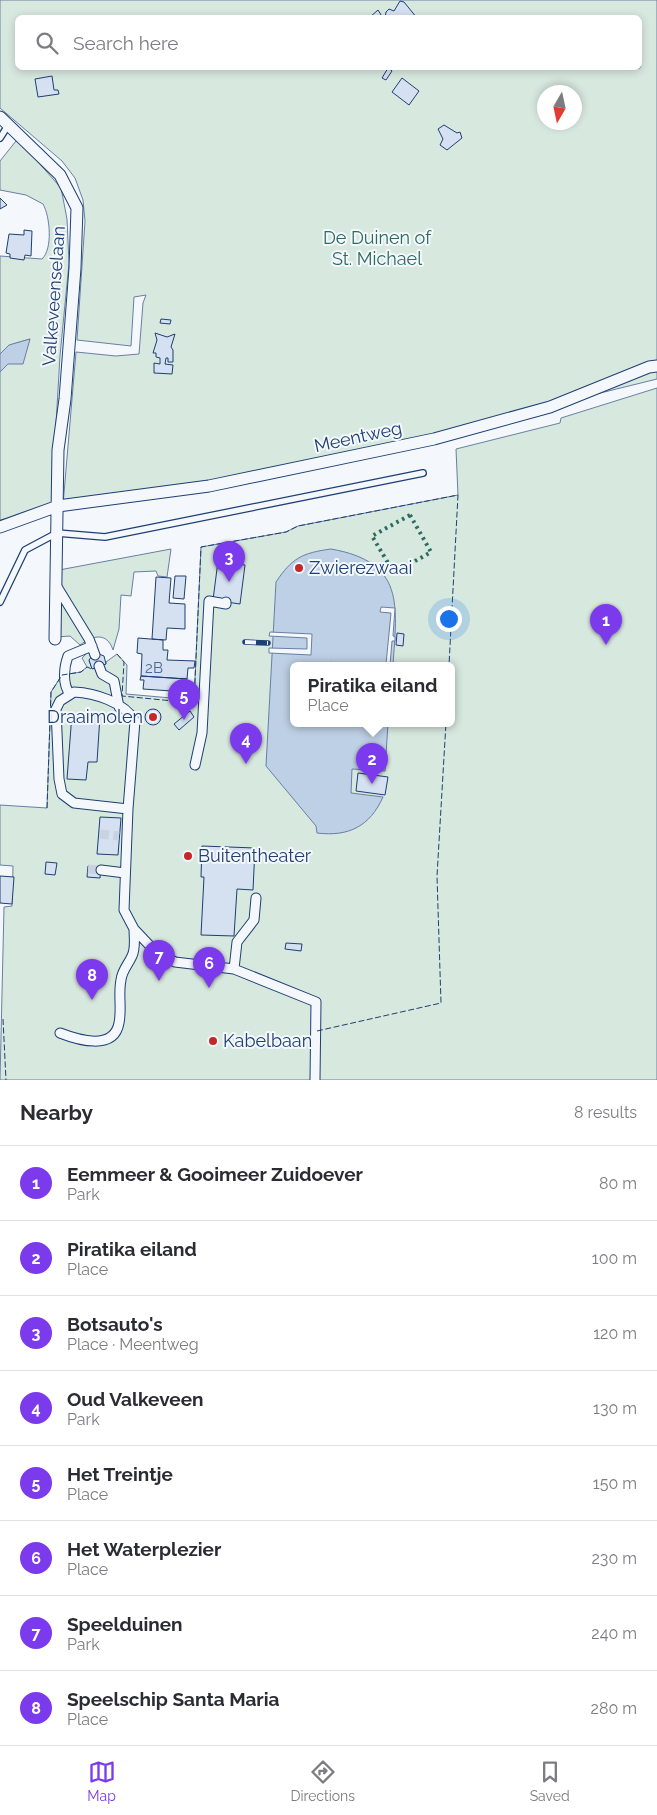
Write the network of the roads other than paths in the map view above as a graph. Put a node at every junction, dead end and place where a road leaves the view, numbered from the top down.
1 (5, 121) edge
2 (0, 138) edge
3 (657, 366) edge
4 (423, 474) dead end
5 (58, 506) junction
6 (0, 526) edge
7 (57, 533) junction
8 (56, 585) junction
9 (0, 602) edge
10 (226, 602) dead end
11 (55, 639) dead end
12 (99, 666) dead end
13 (70, 694) junction
14 (119, 707) junction
15 (195, 765) dead end
16 (128, 808) junction
17 (100, 870) tunnel mouth
18 (125, 873) junction
19 (256, 898) dead end
20 (134, 929) junction
21 (234, 969) junction
22 (60, 1033) dead end
23 (315, 1080) edge

1 - 2 lane
1 - 5 street, Valkeveenselaan
3 - 5 street, Meentweg
4 - 7 lane
5 - 6 street, Meentweg
5 - 7 street, Valkeveenselaan
7 - 8 street, Valkeveenselaan
7 - 9 lane
8 - 11 street, Valkeveenselaan
8 - 13 street
10 - 15 street
12 - 14 street
13 - 14 street
13 - 16 street
14 - 16 street
16 - 18 street
17 - 18 street
18 - 20 street
19 - 21 street
20 - 21 street
20 - 22 street
21 - 23 street

